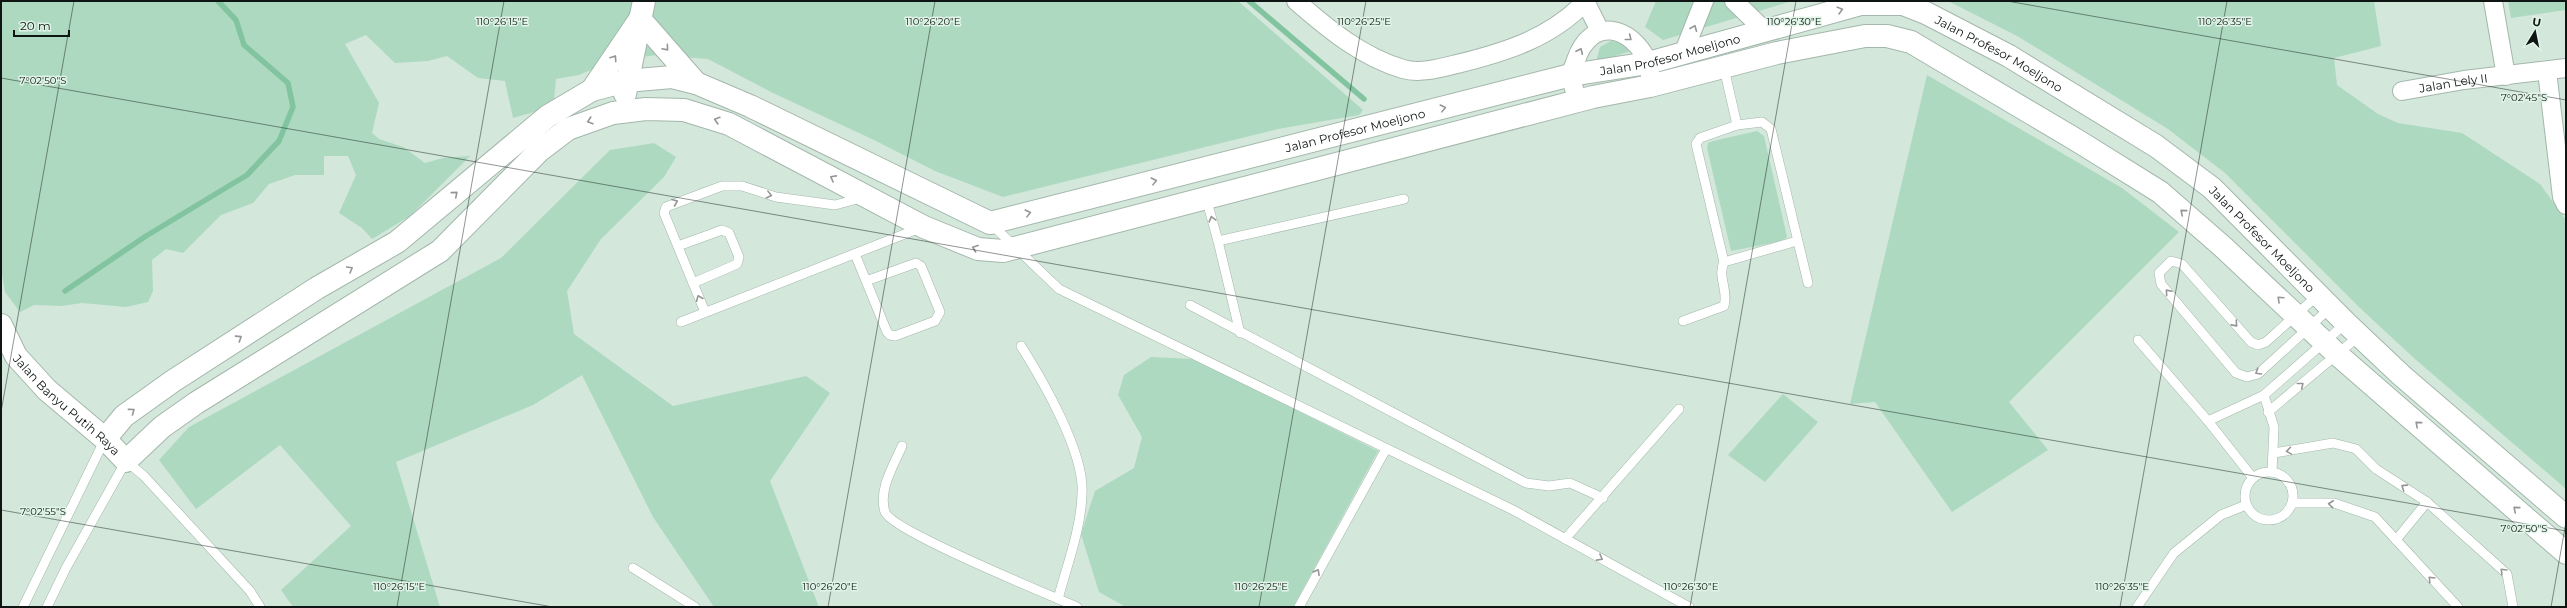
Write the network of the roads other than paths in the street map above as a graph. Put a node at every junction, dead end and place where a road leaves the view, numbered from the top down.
1 (1296, 1) edge
2 (1585, 1) edge
3 (1704, 1) edge
4 (1734, 1) edge
5 (2493, 1) edge
6 (642, 10) edge
7 (1764, 30) junction
8 (1600, 31) junction
9 (1777, 53) junction
10 (1683, 54) junction
11 (1648, 63) junction
12 (1724, 68) junction
13 (2566, 68) edge
14 (2547, 71) junction
15 (1571, 75) junction
16 (2506, 76) junction
17 (628, 81) junction
18 (696, 83) junction
19 (1650, 86) junction
20 (592, 90) junction
21 (2402, 91) dead end
22 (1578, 101) junction
23 (622, 112) junction
24 (1737, 125) junction
25 (866, 196) junction
26 (1206, 197) junction
27 (1404, 199) dead end
28 (2566, 205) edge
29 (990, 223) junction
30 (924, 227) junction
31 (1218, 241) junction
32 (1797, 241) junction
33 (678, 246) junction
34 (1012, 247) junction
35 (855, 254) junction
36 (1724, 262) junction
37 (866, 281) junction
38 (693, 283) junction
39 (1808, 284) dead end
40 (2324, 301) junction
41 (1190, 306) dead end
42 (705, 312) junction
43 (2303, 320) junction
44 (1683, 321) dead end
45 (681, 322) dead end
46 (1, 325) edge
47 (2352, 329) junction
48 (1240, 333) junction
49 (2138, 340) dead end
50 (1021, 346) dead end
51 (2332, 348) junction
52 (2264, 395) junction
53 (1679, 409) dead end
54 (2268, 412) junction
55 (2208, 421) junction
56 (105, 439) junction
57 (902, 446) dead end
58 (1386, 449) junction
59 (2274, 453) junction
60 (126, 460) junction
61 (2272, 472) junction
62 (2253, 478) junction
63 (1603, 498) junction
64 (2427, 502) junction
65 (2292, 503) junction
66 (2246, 505) junction
67 (2566, 517) edge
68 (1565, 539) junction
69 (2396, 540) junction
70 (2566, 554) edge
71 (633, 568) dead end
72 (1058, 598) junction
73 (23, 607) edge
74 (47, 607) edge
75 (260, 607) edge
76 (695, 607) edge
77 (1078, 607) edge
78 (1299, 607) edge
79 (1689, 607) edge
80 (2138, 607) edge
81 (2458, 607) edge
82 (2513, 607) edge

1 - 2 street
2 - 8 street
10 -> 3 street
4 - 7 street
5 - 16 street, Jalan Lely II
6 - 17 street
6 -> 18 street
20 -> 6 street
7 - 9 street
7 - 10 street, Jalan Profesor Moeljono
7 -> 40 street, Jalan Profesor Moeljono
8 -> 11 street
15 -> 8 street
9 - 12 street
43 -> 9 street
10 - 11 street, Jalan Profesor Moeljono
11 - 15 street, Jalan Profesor Moeljono
11 - 19 street
12 - 19 street
12 - 24 lane
13 - 14 street, Jalan Lely II
14 - 16 street, Jalan Lely II
14 - 28 street
15 - 22 street
29 -> 15 street, Jalan Profesor Moeljono
16 - 21 street, Jalan Lely II
17 - 18 street
17 - 20 street
17 - 23 street
18 - 29 street
19 - 22 street
56 -> 20 street
22 - 26 street
25 -> 23 street
23 -> 60 street
24 - 32 lane
24 - 36 lane
25 - 30 street
33 -> 25 lane
31 -> 26 lane
26 - 34 street
27 - 31 lane
29 - 34 lane
34 -> 30 street
30 - 35 lane
31 - 48 lane
32 - 36 lane
32 - 39 lane
33 - 38 lane
33 - 38 lane
34 - 58 lane
35 - 37 lane
35 - 42 lane
36 - 44 lane
37 - 37 lane
42 -> 38 lane
40 - 43 lane
40 - 43 lane
40 - 47 street, Jalan Profesor Moeljono
41 - 48 lane
42 - 45 lane
43 -> 43 lane
43 - 51 street
46 - 56 street, Jalan Banyu Putih Raya
47 - 51 lane
47 - 51 lane
47 - 67 street, Jalan Profesor Moeljono
48 - 63 lane
49 - 55 lane
50 - 72 lane
51 - 52 lane
54 -> 51 lane
70 -> 51 street
52 - 54 lane
52 - 55 lane
53 - 63 lane
54 - 59 lane
55 - 62 lane
56 - 60 street, Jalan Banyu Putih Raya
56 - 73 lane
57 - 72 lane
58 - 68 lane
78 -> 58 lane
59 - 61 lane
64 -> 59 lane
60 - 74 lane
60 - 75 lane
61 - 62 lane
61 - 65 lane
62 - 66 lane
63 - 68 lane
64 - 69 lane
82 -> 64 lane
65 - 66 lane
69 -> 65 lane
66 - 80 lane
68 -> 79 lane
81 -> 69 lane
71 - 76 lane
72 - 77 lane

